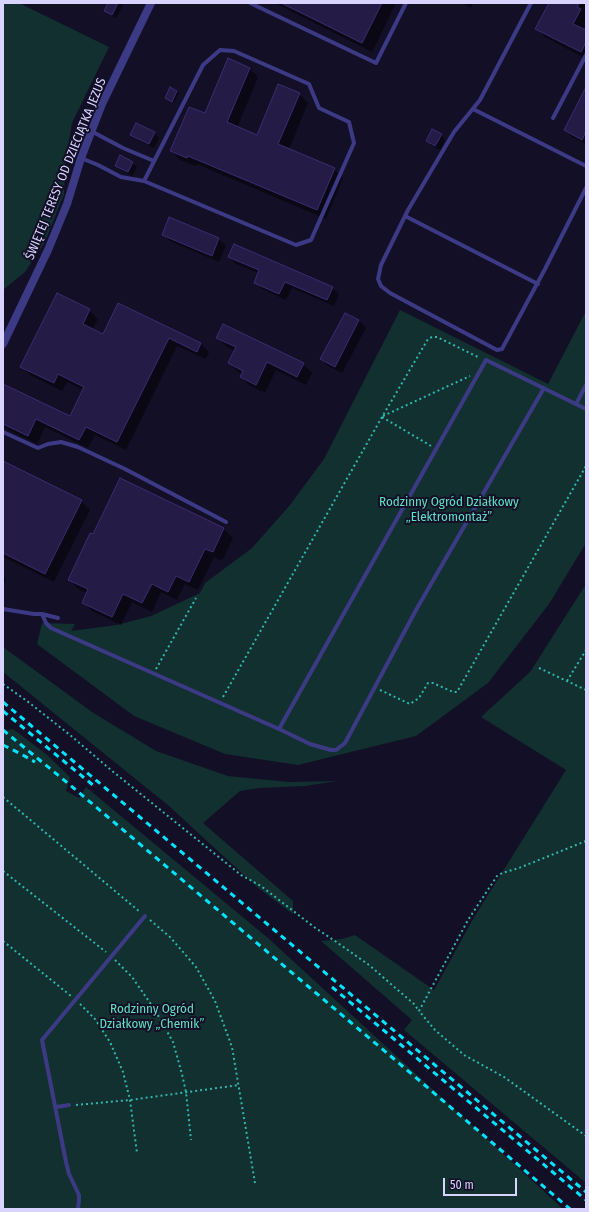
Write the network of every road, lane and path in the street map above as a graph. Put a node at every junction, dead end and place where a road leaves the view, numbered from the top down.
1 (151, 3) edge
2 (250, 3) edge
3 (406, 3) edge
4 (531, 3) edge
5 (586, 55) edge
6 (473, 109) junction
7 (553, 118) dead end
8 (91, 131) junction
9 (81, 158) junction
10 (154, 161) junction
11 (586, 166) edge
12 (144, 181) junction
13 (586, 188) edge
14 (405, 216) junction
15 (538, 284) junction
16 (3, 344) edge
17 (486, 360) junction
18 (480, 371) junction
19 (586, 384) edge
20 (544, 388) junction
21 (576, 404) junction
22 (586, 409) edge
23 (382, 417) junction
24 (3, 432) edge
25 (436, 449) junction
26 (586, 466) edge
27 (226, 522) dead end
28 (196, 598) dead end
29 (3, 609) edge
30 (42, 614) junction
31 (58, 618) dead end
32 (586, 650) edge
33 (539, 668) dead end
34 (154, 674) junction
35 (567, 681) junction
36 (3, 684) edge
37 (374, 688) junction
38 (586, 690) edge
39 (219, 703) junction
40 (279, 729) junction
41 (3, 797) edge
42 (586, 841) edge
43 (3, 871) edge
44 (145, 916) junction
45 (3, 942) edge
46 (111, 957) junction
47 (75, 999) junction
48 (419, 1011) junction
49 (239, 1085) junction
50 (186, 1092) junction
51 (130, 1100) junction
52 (69, 1105) joint
53 (56, 1107) junction
54 (586, 1136) edge
55 (191, 1140) dead end
56 (137, 1153) dead end
57 (255, 1184) dead end
58 (78, 1209) edge

1 - 8 street, ŚWIĘTEJ TERESY OD DZIECIĄTKA JEZUS
2 - 3 lane
4 - 6 lane
5 - 7 lane
6 - 11 lane
6 - 14 lane
8 - 9 street, ŚWIĘTEJ TERESY OD DZIECIĄTKA JEZUS
8 - 10 lane
9 - 12 lane
9 - 16 street, ŚWIĘTEJ TERESY OD DZIECIĄTKA JEZUS
10 - 12 lane
10 - 12 lane
13 - 15 lane
14 - 15 lane
14 - 15 lane
17 - 18 lane
17 - 20 lane
17 - 23 path
18 - 23 path
18 - 25 lane
19 - 21 lane
20 - 21 lane
20 - 37 lane
21 - 22 lane
23 - 25 path
23 - 39 path
24 - 27 lane
25 - 40 lane
26 - 37 path
28 - 34 path
29 - 30 lane
30 - 31 lane
30 - 34 lane
32 - 35 path
33 - 35 path
34 - 39 lane
35 - 38 path
36 - 48 path
37 - 40 lane
39 - 40 lane
41 - 44 path
42 - 48 path
43 - 46 path
44 - 46 lane
44 - 49 path
45 - 47 path
46 - 47 lane
46 - 50 path
47 - 51 path
47 - 53 lane
48 - 54 path
49 - 50 path
49 - 57 path
50 - 51 path
50 - 55 path
51 - 52 path
51 - 56 path
52 - 53 lane
53 - 58 lane

